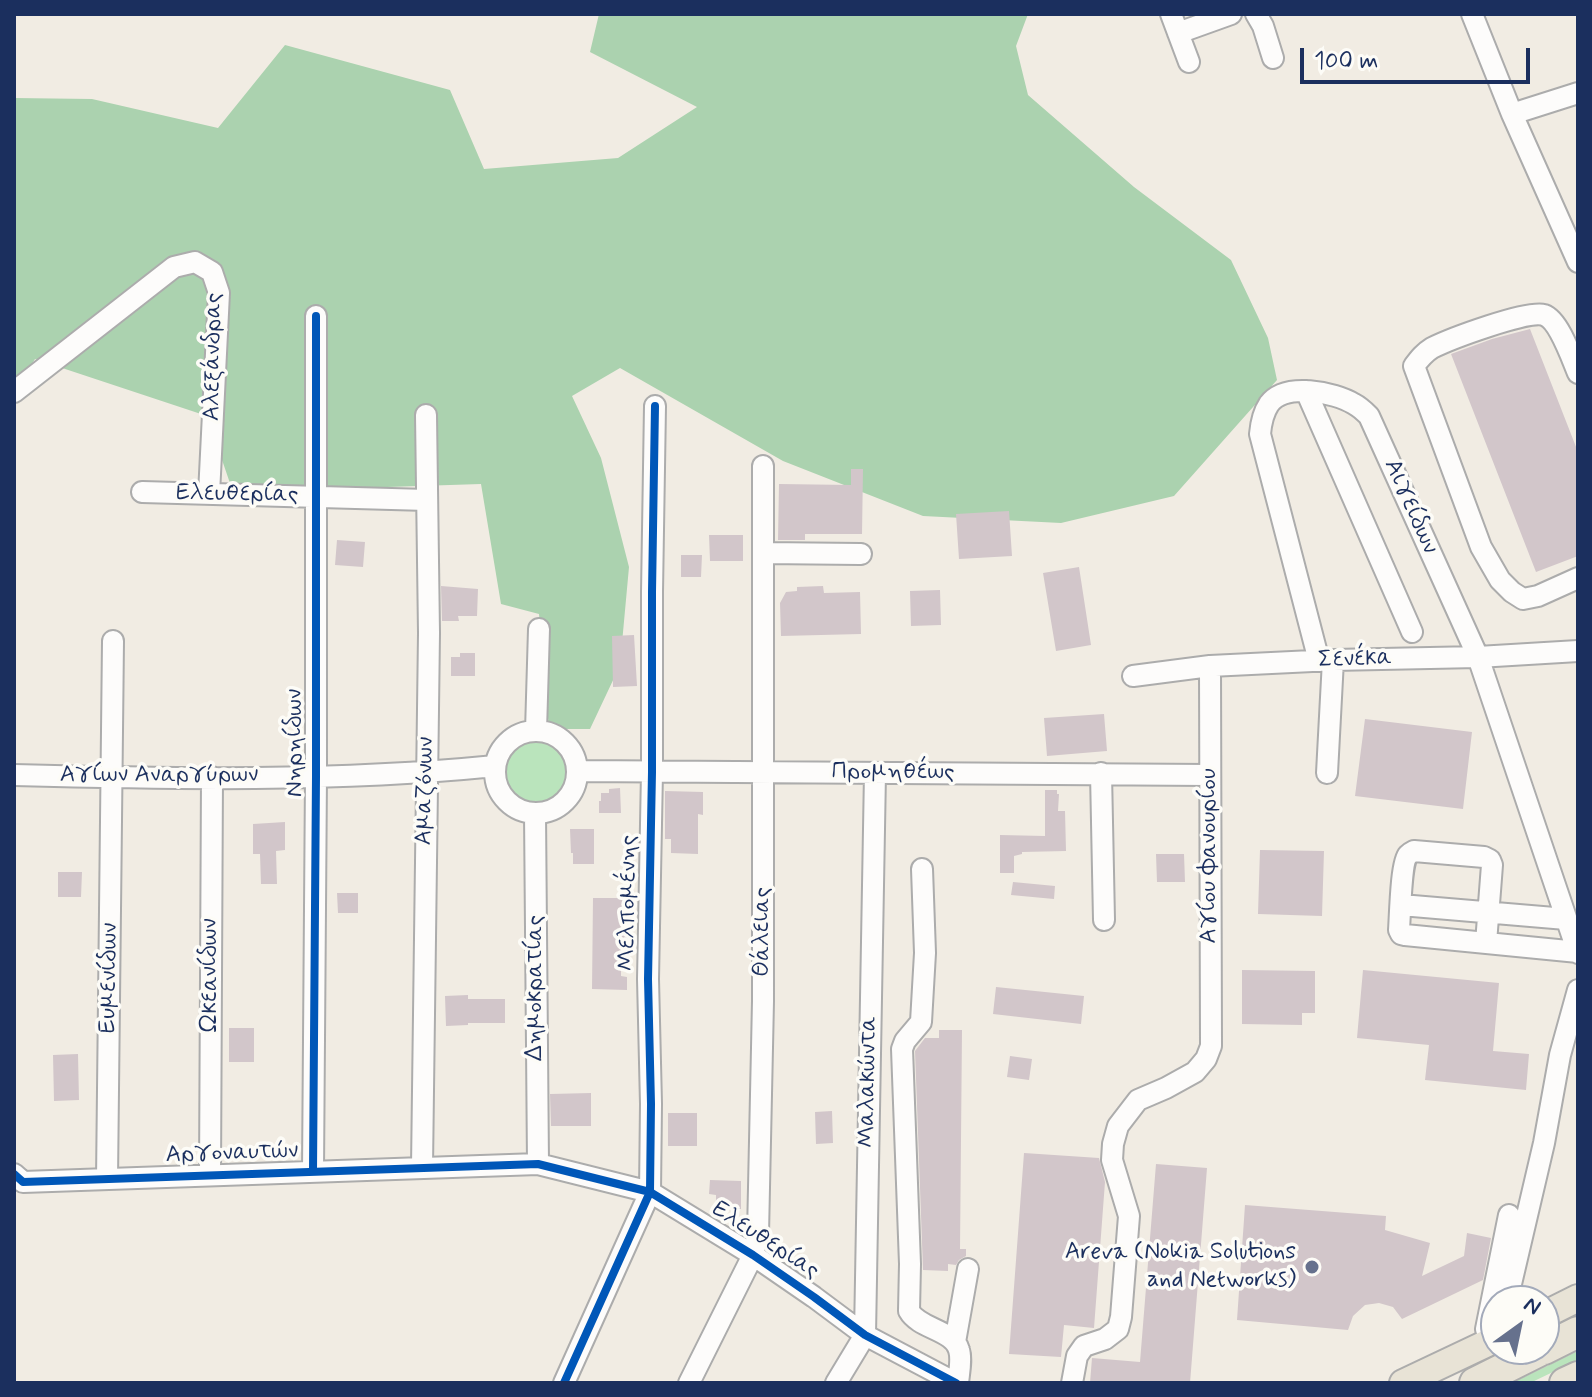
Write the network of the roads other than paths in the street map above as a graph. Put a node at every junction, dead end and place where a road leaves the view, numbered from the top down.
1 (1231, 14) edge
2 (1256, 14) edge
3 (1472, 14) edge
4 (1174, 23) edge
5 (1273, 58) dead end
6 (1189, 62) dead end
7 (1578, 93) edge
8 (1512, 114) junction
9 (1578, 262) edge
10 (316, 316) dead end
11 (1578, 373) edge
12 (1306, 391) junction
13 (14, 392) edge
14 (655, 406) dead end
15 (426, 415) dead end
16 (763, 466) dead end
17 (142, 492) dead end
18 (209, 494) junction
19 (316, 497) junction
20 (427, 500) junction
21 (763, 553) junction
22 (861, 554) dead end
23 (1578, 578) edge
24 (539, 629) dead end
25 (1412, 632) dead end
26 (113, 641) dead end
27 (1578, 651) edge
28 (1478, 657) junction
29 (1326, 661) junction
30 (1210, 666) junction
31 (1133, 676) dead end
32 (536, 731) junction
33 (495, 766) junction
34 (577, 771) junction
35 (652, 772) junction
36 (762, 772) junction
37 (426, 773) junction
38 (875, 773) junction
39 (1101, 773) junction
40 (1327, 773) dead end
41 (14, 775) edge
42 (1210, 775) junction
43 (316, 776) junction
44 (112, 777) junction
45 (212, 777) junction
46 (535, 813) junction
47 (922, 869) dead end
48 (1401, 905) junction
49 (1489, 913) junction
50 (1566, 919) junction
51 (1104, 920) dead end
52 (1486, 943) junction
53 (1578, 953) edge
54 (1578, 990) edge
55 (538, 1164) junction
56 (422, 1167) junction
57 (313, 1171) junction
58 (210, 1175) junction
59 (18, 1178) edge
60 (107, 1179) junction
61 (650, 1192) junction
62 (1509, 1215) dead end
63 (753, 1255) junction
64 (968, 1269) dead end
65 (1495, 1285) edge
66 (1511, 1285) edge
67 (1578, 1298) edge
68 (1560, 1307) edge
69 (1578, 1332) edge
70 (865, 1335) junction
71 (1560, 1341) edge
72 (955, 1342) junction
73 (1480, 1346) edge
74 (1512, 1365) edge
75 (1578, 1377) edge
76 (564, 1383) edge
77 (689, 1383) edge
78 (836, 1383) edge
79 (957, 1383) edge
80 (1072, 1383) edge
81 (1403, 1383) edge
82 (1475, 1383) edge
83 (1565, 1383) edge

1 - 4 street
2 - 5 street
3 - 8 street
4 - 6 street
7 - 8 street
8 - 9 street
10 - 19 street, Νηρηίδων
11 - 23 street
12 - 25 street
12 - 28 street, Αιγείδων
12 - 29 street
13 - 18 street, Αλεξάνδρας
14 - 35 street, Μελπομένης
15 - 20 street, Αμαζόνων
16 - 21 street, Θάλειας
17 - 18 street, Ελευθερίας
18 - 19 street, Ελευθερίας
19 - 20 street, Ελευθερίας
19 - 43 street, Νηρηίδων
20 - 37 street, Αμαζόνων
21 - 22 street
21 - 36 street, Θάλειας
24 - 32 street
26 - 44 street, Ευμενίδων
27 - 28 street, Σενέκα
28 - 29 street, Σενέκα
28 - 50 street, Αιγείδων
29 - 30 street, Σενέκα
29 - 40 street
30 - 31 street, Σενέκα
30 - 42 street, Αγίου Φανουρίου
32 - 33 street
32 - 34 street
33 - 37 street, Αγίων Αναργύρων
33 - 46 street
34 - 35 street, Προμηθέως
34 - 46 street
35 - 36 street, Προμηθέως
35 - 61 street, Μελπομένης
36 - 38 street, Προμηθέως
36 - 63 street, Θάλειας
37 - 43 street, Αγίων Αναργύρων
37 - 56 street, Αμαζόνων
38 - 39 street, Προμηθέως
38 - 70 street, Μαλακώντα
39 - 42 street, Προμηθέως
39 - 51 street
41 - 44 street, Αγίων Αναργύρων
42 - 80 street, Αγίου Φανουρίου
43 - 45 street, Αγίων Αναργύρων
43 - 57 street, Νηρηίδων
44 - 45 street, Αγίων Αναργύρων
44 - 60 street, Ευμενίδων
45 - 58 street, Ωκεανίδων
46 - 55 street, Δημοκρατίας
47 - 72 street
48 - 49 street
48 - 49 street
48 - 52 street
49 - 50 street
49 - 52 street
50 - 53 street, Αιγείδων
52 - 53 street
54 - 66 street
55 - 56 street, Αργοναυτών
55 - 61 street, Ελευθερίας
56 - 57 street, Αργοναυτών
57 - 58 street, Αργοναυτών
58 - 60 street, Αργοναυτών
59 - 60 street, Αργοναυτών
61 - 63 street, Ελευθερίας
61 - 76 street, Μελπομένης
62 - 65 street
63 - 70 street, Ελευθερίας
63 - 77 street, Θάλειας
64 - 72 street
67 - 68 main road
69 - 71 highway
70 - 78 street
70 - 79 street, Ελευθερίας
72 - 79 street
73 - 81 main road
74 - 82 highway
75 - 83 highway

